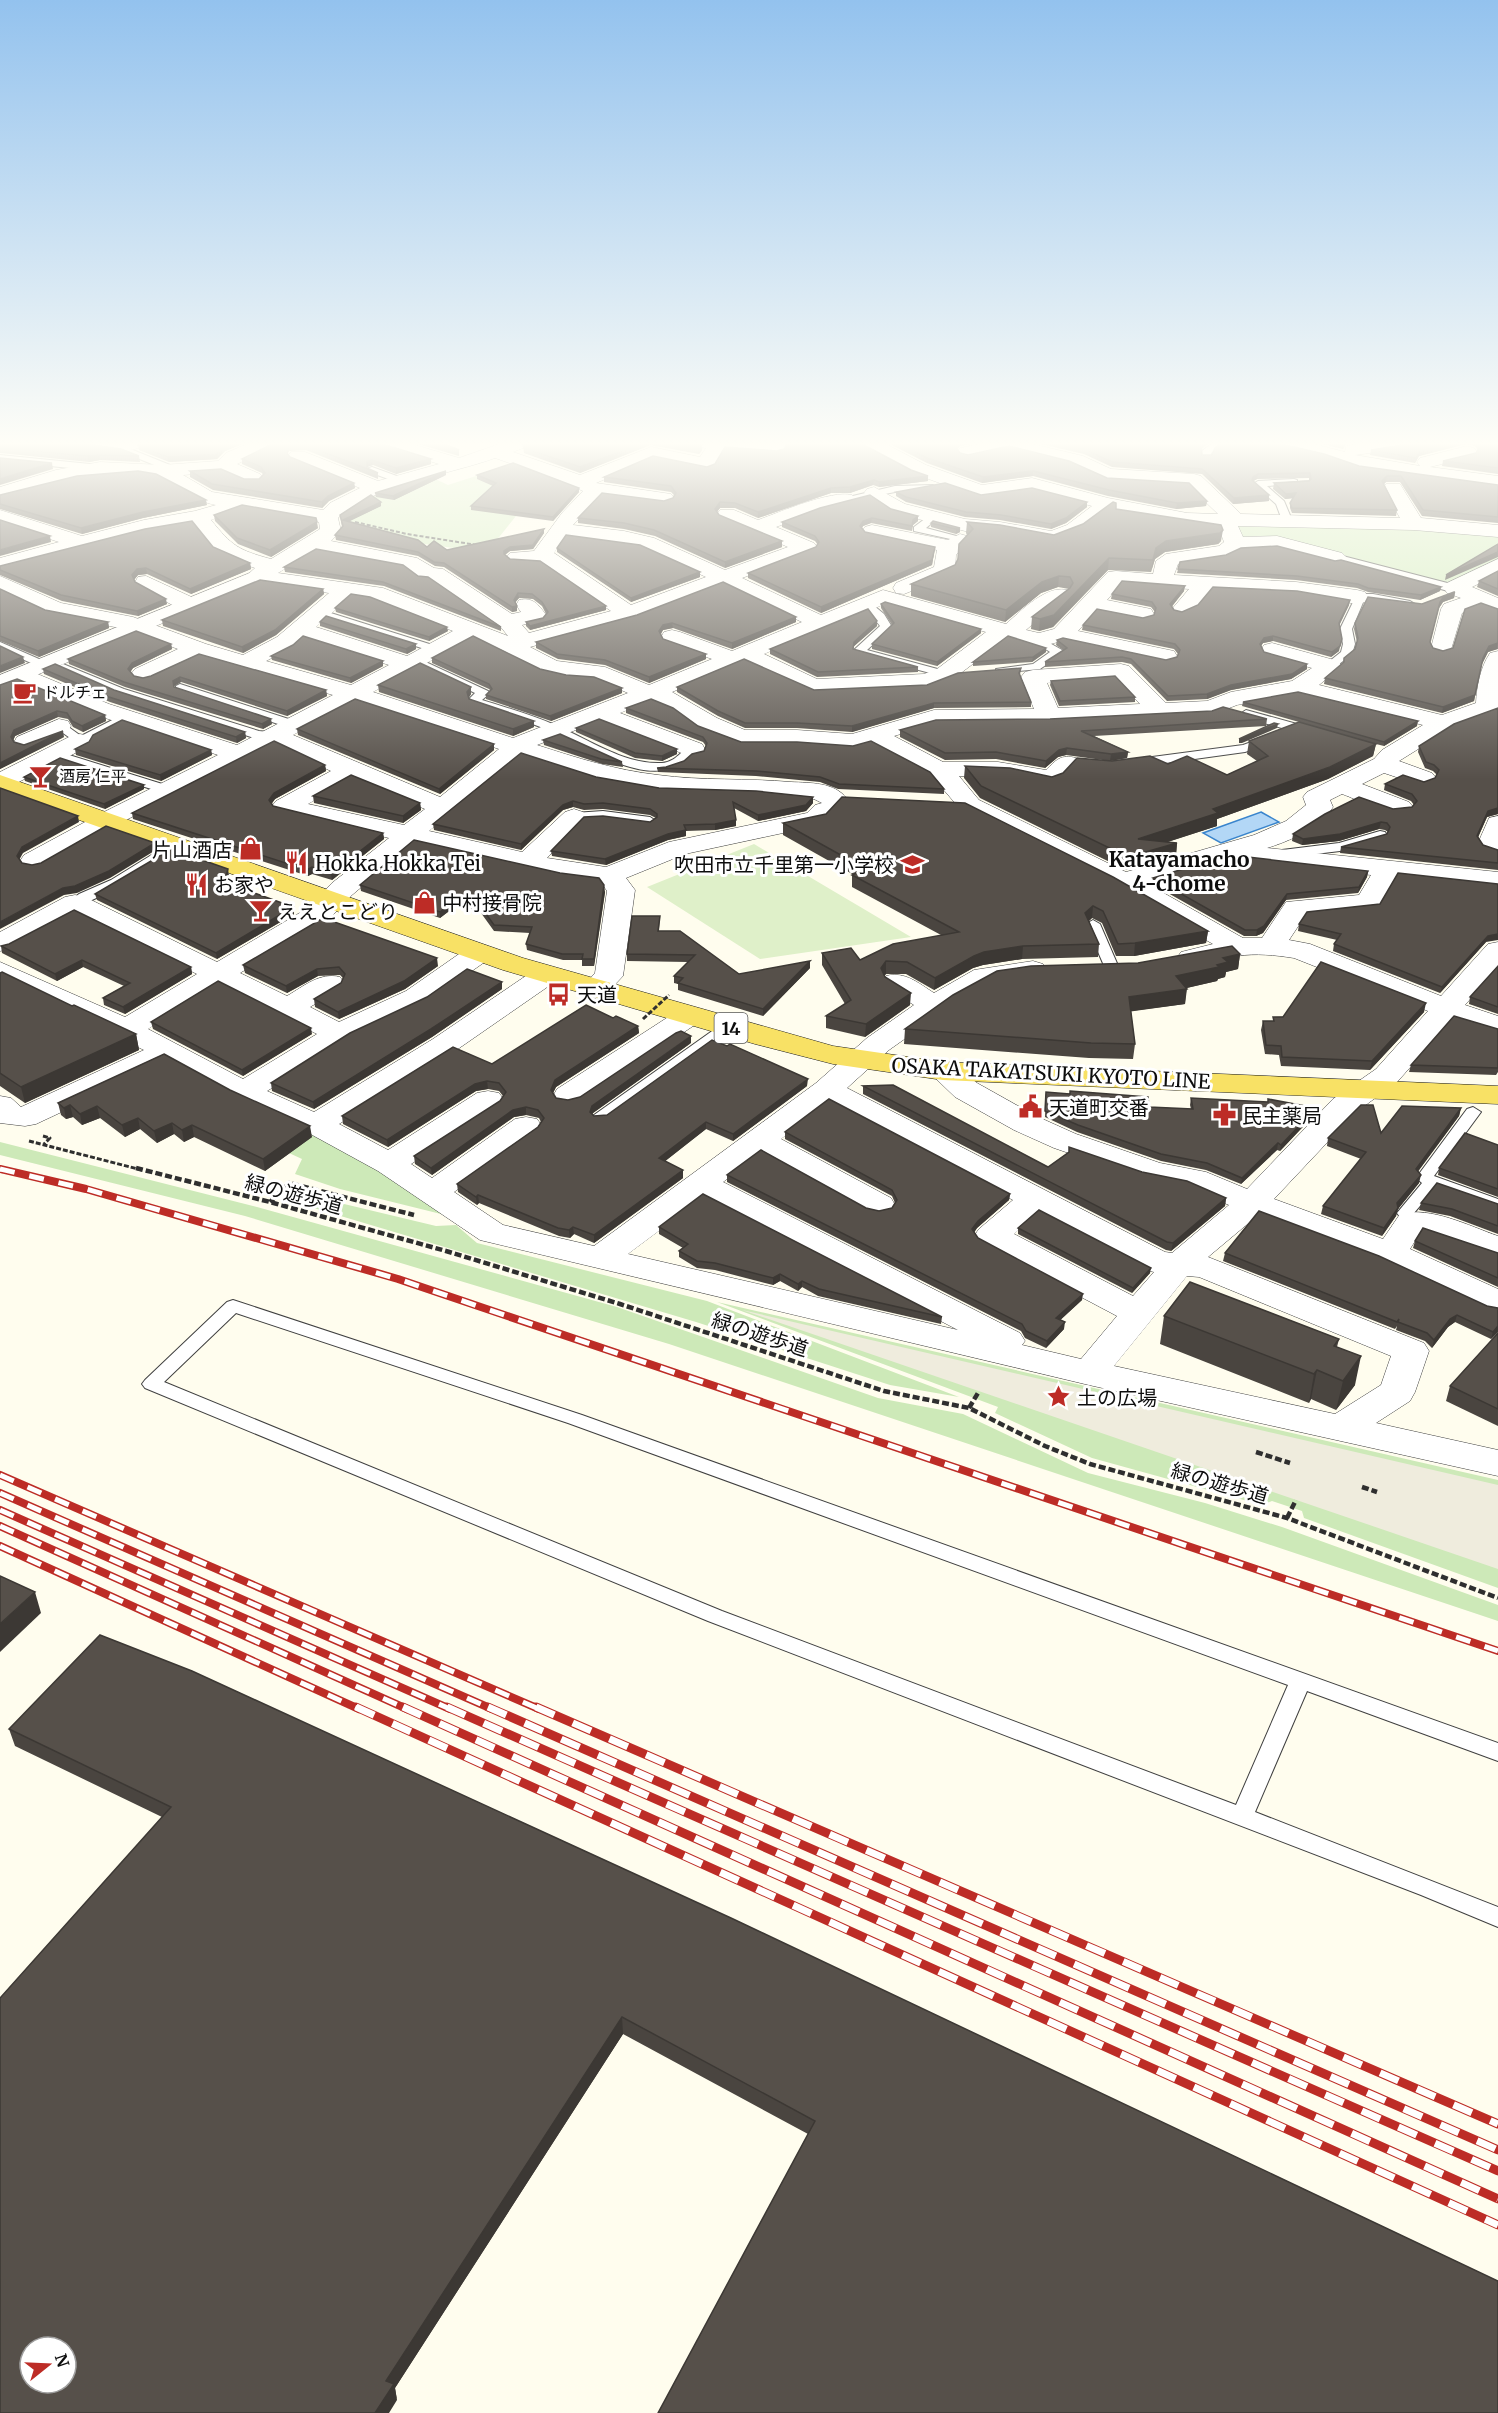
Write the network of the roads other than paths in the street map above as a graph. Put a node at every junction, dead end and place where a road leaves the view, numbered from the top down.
1 (53, 555) edge
2 (238, 555) edge
3 (295, 555) edge
4 (370, 555) edge
5 (671, 555) edge
6 (789, 555) edge
7 (802, 555) edge
8 (946, 555) edge
9 (1198, 555) edge
10 (1326, 555) edge
11 (517, 557) edge
12 (540, 557) joint
13 (1335, 557) joint
14 (820, 562) edge
15 (1498, 565) edge
16 (1159, 567) junction
17 (265, 572) junction
18 (430, 573) junction
19 (4, 578) edge
20 (724, 579) junction
21 (146, 582) dead end
22 (1206, 583) junction
23 (346, 589) junction
24 (375, 593) junction
25 (1059, 595) edge
26 (1467, 596) edge
27 (1357, 597) junction
28 (875, 600) junction
29 (1091, 603) junction
30 (190, 605) junction
31 (527, 605) dead end
32 (1421, 605) edge
33 (1183, 609) edge
34 (318, 612) junction
35 (629, 613) junction
36 (1143, 614) dead end
37 (508, 621) junction
38 (819, 622) junction
39 (138, 626) junction
40 (299, 629) junction
41 (470, 631) junction
42 (1006, 631) junction
43 (1062, 634) junction
44 (1301, 634) edge
45 (672, 637) dead end
46 (1039, 640) junction
47 (516, 643) junction
48 (0, 645) edge
49 (1442, 648) edge
50 (198, 649) junction
51 (1166, 656) dead end
52 (419, 657) junction
53 (739, 657) junction
54 (1498, 658) edge
55 (245, 663) junction
56 (1330, 666) junction
57 (63, 667) edge
58 (992, 671) edge
59 (18, 673) edge
60 (968, 673) edge
61 (1031, 673) junction
62 (143, 674) dead end
63 (945, 675) junction
64 (561, 682) edge
65 (1303, 685) junction
66 (180, 688) edge
67 (652, 692) junction
68 (1402, 692) edge
69 (352, 693) junction
70 (1219, 706) junction
71 (1493, 707) edge
72 (608, 709) junction
73 (1159, 710) junction
74 (1049, 716) junction
75 (126, 717) junction
76 (1443, 723) junction
77 (59, 726) joint
78 (1296, 728) junction
79 (556, 729) junction
80 (284, 731) junction
81 (874, 736) junction
82 (1328, 737) edge
83 (80, 741) junction
84 (26, 742) edge
85 (518, 746) junction
86 (693, 748) joint
87 (53, 754) junction
88 (240, 754) junction
89 (1385, 757) junction
90 (1074, 763) edge
91 (1122, 765) edge
92 (351, 770) junction
93 (940, 770) junction
94 (1423, 778) dead end
95 (0, 782) edge
96 (1342, 785) junction
97 (168, 790) junction
98 (936, 803) edge
99 (970, 805) junction
100 (443, 807) junction
101 (1400, 807) edge
102 (574, 817) joint
103 (107, 820) junction
104 (650, 820) edge
105 (1498, 824) edge
106 (410, 834) junction
107 (1380, 835) edge
108 (1498, 847) edge
109 (1228, 852) junction
110 (158, 855) edge
111 (1266, 856) junction
112 (33, 861) dead end
113 (528, 861) junction
114 (1388, 868) junction
115 (609, 875) junction
116 (1498, 880) edge
117 (1123, 881) junction
118 (330, 901) junction
119 (75, 903) junction
120 (1093, 924) edge
121 (0, 943) edge
122 (1271, 946) junction
123 (1238, 947) junction
124 (1498, 950) edge
125 (479, 953) junction
126 (1169, 962) edge
127 (1112, 968) edge
128 (1054, 969) edge
129 (0, 971) edge
130 (217, 973) junction
131 (546, 975) junction
132 (896, 982) edge
133 (330, 983) dead end
134 (595, 989) junction
135 (934, 1005) junction
136 (288, 1008) junction
137 (1445, 1008) junction
138 (689, 1016) junction
139 (1498, 1026) edge
140 (727, 1027) junction
141 (126, 1029) junction
142 (339, 1033) junction
143 (167, 1051) junction
144 (859, 1060) junction
145 (943, 1071) junction
146 (827, 1090) junction
147 (1366, 1090) junction
148 (243, 1092) junction
149 (1498, 1095) edge
150 (568, 1096) dead end
151 (488, 1100) dead end
152 (0, 1105) edge
153 (1473, 1112) dead end
154 (600, 1118) edge
155 (316, 1124) junction
156 (526, 1126) dead end
157 (759, 1140) junction
158 (389, 1164) junction
159 (1432, 1181) junction
160 (699, 1183) junction
161 (1035, 1199) junction
162 (1252, 1203) junction
163 (425, 1204) junction
164 (879, 1205) dead end
165 (1498, 1205) edge
166 (1412, 1221) junction
167 (1498, 1248) edge
168 (1390, 1253) junction
169 (1498, 1253) edge
170 (600, 1258) junction
171 (1178, 1265) junction
172 (1467, 1288) junction
173 (1498, 1303) edge
174 (1138, 1313) junction
175 (1051, 1365) junction
176 (1089, 1373) junction
177 (1341, 1428) junction
178 (1498, 1464) edge
179 (1300, 1680) junction
180 (1498, 1752) edge
181 (1242, 1817) junction
182 (1498, 1917) edge

1 - 19 street
2 - 17 street
3 - 17 street
4 - 18 street
5 - 20 street
6 - 20 street
7 - 14 street
8 - 28 street
9 - 16 street
10 - 13 street
11 - 12 street
12 - 35 street
13 - 26 lane
15 - 26 street
16 - 22 street
16 - 29 street
17 - 23 street
17 - 30 street
18 - 24 street
18 - 37 street
19 - 39 street
20 - 35 street
20 - 38 street
21 - 30 street
22 - 27 street
22 - 33 street
23 - 24 street
23 - 34 street
24 - 41 street
25 - 42 street
26 - 49 street
27 - 32 lane
27 - 56 lane
28 - 38 street
28 - 42 street
28 - 63 lane
29 - 36 street
29 - 43 street
30 - 39 street
31 - 37 street
34 - 40 street
34 - 52 lane
35 - 47 street
37 - 47 street
38 - 53 street
39 - 50 street
39 - 59 street
40 - 52 street
40 - 55 street
41 - 47 street
41 - 52 street
42 - 46 street
42 - 63 street
43 - 46 street
43 - 51 street
44 - 56 street
45 - 53 street
46 - 61 lane
47 - 67 street
48 - 59 lane
50 - 55 street
50 - 62 street
52 - 69 street
52 - 79 lane
53 - 63 street
53 - 67 street
54 - 71 street
55 - 69 street
56 - 65 street
57 - 80 lane
58 - 61 lane
59 - 75 street
60 - 63 lane
61 - 73 street
61 - 74 street
64 - 72 street
65 - 68 street
65 - 70 street
65 - 76 street
66 - 80 lane
67 - 72 street
67 - 81 street
69 - 80 street
69 - 85 street
70 - 73 street
70 - 78 lane
71 - 76 street
72 - 79 street
72 - 86 street
73 - 74 street
74 - 81 street
75 - 83 lane
75 - 88 street
76 - 89 street
77 - 83 lane
77 - 84 street
78 - 82 lane
78 - 91 lane
79 - 85 street
79 - 86 lane
80 - 88 street
80 - 92 street
81 - 93 street
83 - 87 street
85 - 100 street
85 - 115 street
87 - 95 street
87 - 97 lane
88 - 97 street
89 - 94 street
89 - 96 street
90 - 93 street
92 - 100 street
92 - 106 street
93 - 99 street
95 - 103 main road, OSAKA TAKATSUKI KYOTO LINE / 14
96 - 101 street
96 - 109 street
97 - 103 street
98 - 99 street
99 - 117 street
100 - 106 street
102 - 104 lane
102 - 113 street
103 - 112 street
103 - 118 main road, OSAKA TAKATSUKI KYOTO LINE / 14
105 - 108 street
106 - 113 street
106 - 118 street
107 - 111 lane
109 - 111 street
109 - 117 street
110 - 119 lane
111 - 114 street
113 - 115 street
114 - 116 street
114 - 122 street
115 - 134 street
117 - 123 street
118 - 125 main road, OSAKA TAKATSUKI KYOTO LINE / 14
118 - 130 street
119 - 121 street
119 - 130 street
120 - 127 lane
122 - 123 street
122 - 137 street
123 - 126 street
124 - 137 street
125 - 131 main road, OSAKA TAKATSUKI KYOTO LINE / 14
125 - 142 street
128 - 135 street
129 - 141 street
130 - 136 street
130 - 141 street
131 - 134 main road, OSAKA TAKATSUKI KYOTO LINE / 14
131 - 155 street
132 - 135 street
133 - 136 street
134 - 138 main road, OSAKA TAKATSUKI KYOTO LINE / 14
135 - 144 street
136 - 142 street
137 - 139 street
137 - 147 street
138 - 140 main road, OSAKA TAKATSUKI KYOTO LINE / 14
138 - 150 street
140 - 144 main road, OSAKA TAKATSUKI KYOTO LINE / 14
140 - 154 lane
141 - 143 street
142 - 148 street
143 - 148 street
143 - 152 street
144 - 145 main road, OSAKA TAKATSUKI KYOTO LINE / 14
144 - 146 street
145 - 147 main road, OSAKA TAKATSUKI KYOTO LINE / 14
145 - 162 street
146 - 157 street
146 - 161 street
147 - 149 main road, OSAKA TAKATSUKI KYOTO LINE / 14
147 - 162 street
148 - 155 street
151 - 158 street
153 - 159 lane
155 - 158 street
156 - 163 street
157 - 160 street
157 - 164 street
158 - 163 street
159 - 165 lane
159 - 166 lane
160 - 170 street
160 - 175 street
161 - 171 street
161 - 174 street
162 - 168 street
162 - 171 street
163 - 170 street
166 - 167 street
166 - 168 street
168 - 172 street
169 - 172 street
170 - 175 street
171 - 174 street
171 - 177 street
172 - 173 street
174 - 176 street
175 - 176 street
176 - 177 street
177 - 178 street
179 - 180 lane
179 - 181 lane
179 - 181 lane
181 - 182 lane

